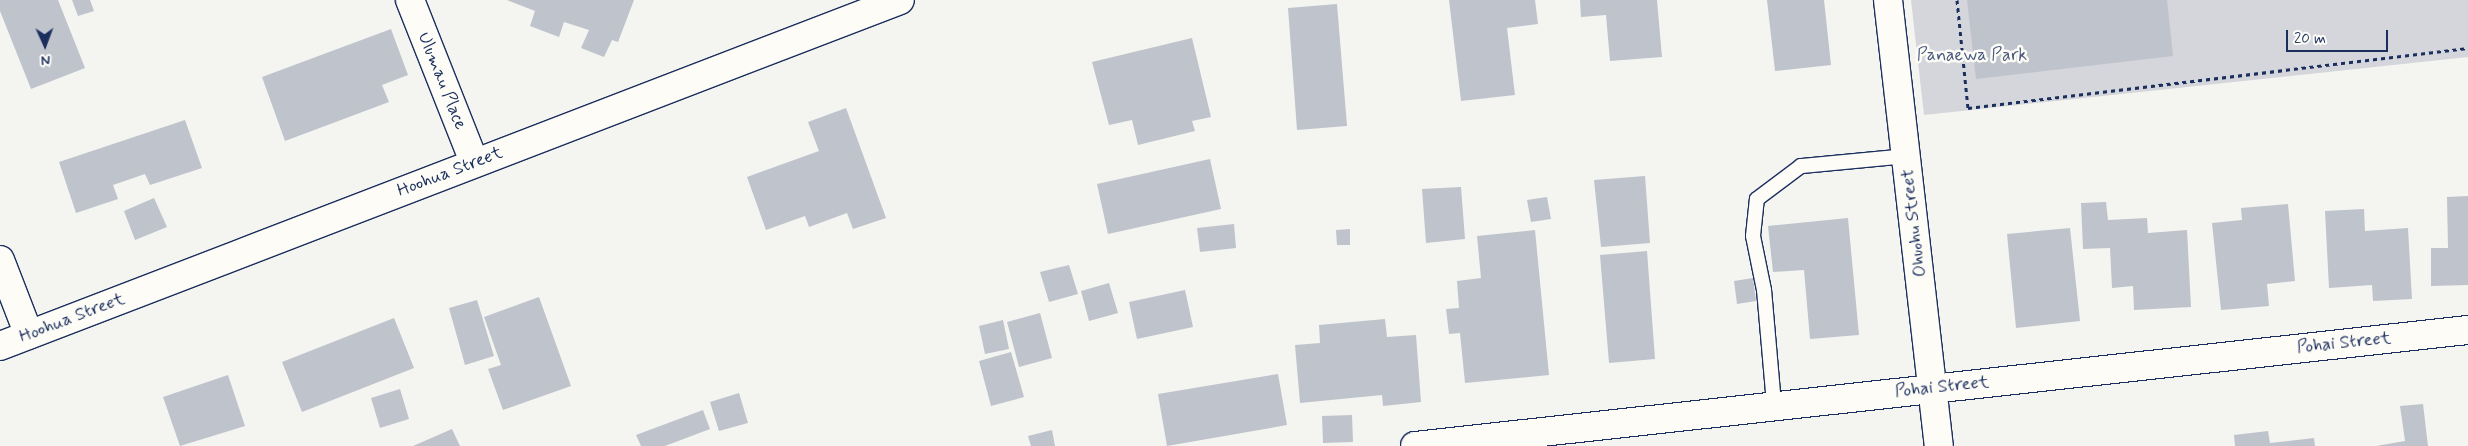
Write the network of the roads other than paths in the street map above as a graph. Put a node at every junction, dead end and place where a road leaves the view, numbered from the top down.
1 (410, 0) edge
2 (900, 0) edge
3 (1888, 0) edge
4 (1906, 156) junction
5 (474, 162) junction
6 (0, 260) edge
7 (2468, 330) edge
8 (29, 335) junction
9 (0, 346) edge
10 (1934, 389) junction
11 (1774, 404) junction
12 (1415, 446) edge
13 (1939, 446) edge

1 - 5 street, Ulumau Place
2 - 5 street, Hoohua Street
3 - 4 street, Ohuohu Street
4 - 10 street, Ohuohu Street
4 - 11 lane
5 - 8 street, Hoohua Street
6 - 8 street
7 - 10 street, Pohai Street
8 - 9 street, Hoohua Street
10 - 11 street, Pohai Street
10 - 13 street, Ohuohu Street
11 - 12 street, Pohai Street

